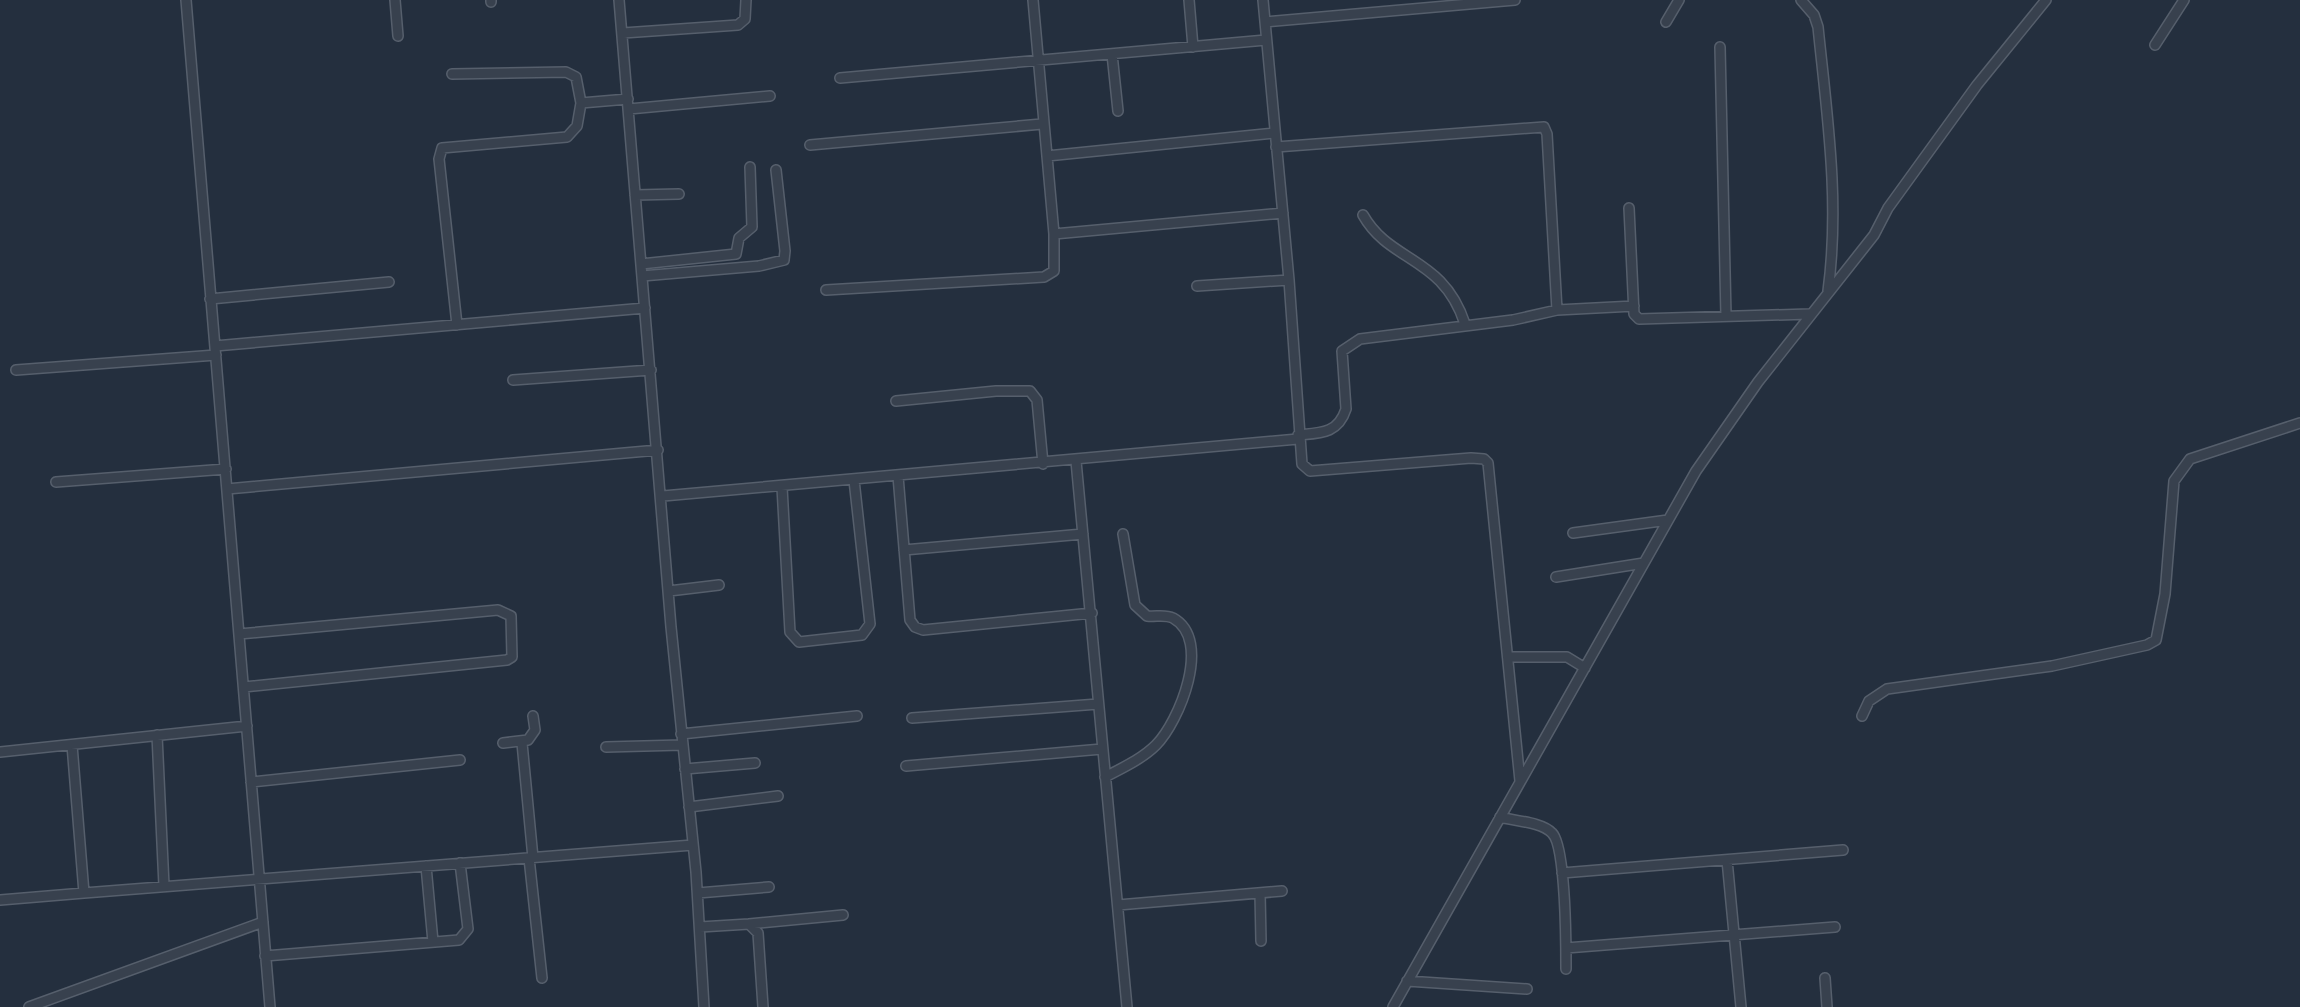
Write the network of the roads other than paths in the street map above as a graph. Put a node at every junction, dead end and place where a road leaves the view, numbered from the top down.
1 (186, 0) edge
2 (395, 0) edge
3 (619, 0) edge
4 (746, 0) edge
5 (1033, 0) edge
6 (1189, 0) edge
7 (1263, 0) edge
8 (1515, 0) edge
9 (1679, 0) edge
10 (1801, 0) edge
11 (2046, 0) edge
12 (2184, 0) edge
13 (1265, 22) junction
14 (1666, 22) dead end
15 (623, 33) junction
16 (398, 36) dead end
17 (1266, 40) junction
18 (2155, 45) dead end
19 (1193, 47) junction
20 (1720, 47) dead end
21 (1112, 54) junction
22 (1036, 62) junction
23 (452, 74) dead end
24 (840, 78) dead end
25 (770, 96) dead end
26 (581, 103) junction
27 (629, 104) junction
28 (1118, 111) dead end
29 (1042, 124) junction
30 (1275, 133) junction
31 (810, 145) dead end
32 (1276, 147) junction
33 (1047, 156) junction
34 (750, 167) dead end
35 (776, 170) dead end
36 (679, 194) dead end
37 (635, 195) junction
38 (1629, 208) dead end
39 (1283, 214) junction
40 (1363, 215) dead end
41 (1054, 234) junction
42 (641, 264) junction
43 (642, 276) junction
44 (1289, 280) junction
45 (389, 282) dead end
46 (1197, 286) dead end
47 (826, 290) dead end
48 (1828, 292) junction
49 (210, 299) junction
50 (1634, 306) junction
51 (645, 307) junction
52 (1557, 310) junction
53 (1810, 314) junction
54 (1726, 316) junction
55 (1465, 324) junction
56 (457, 325) junction
57 (215, 350) junction
58 (16, 370) dead end
59 (651, 370) junction
60 (513, 380) dead end
61 (896, 401) dead end
62 (2300, 423) edge
63 (1298, 437) junction
64 (658, 450) junction
65 (1076, 461) junction
66 (1043, 464) junction
67 (226, 469) junction
68 (898, 476) junction
69 (854, 480) junction
70 (56, 482) dead end
71 (782, 487) junction
72 (227, 489) junction
73 (663, 496) junction
74 (1668, 520) junction
75 (1573, 533) dead end
76 (1083, 534) junction
77 (1123, 534) dead end
78 (904, 550) junction
79 (1644, 563) junction
80 (1556, 577) dead end
81 (719, 584) dead end
82 (669, 591) junction
83 (1092, 613) junction
84 (239, 634) junction
85 (1509, 657) junction
86 (1585, 668) junction
87 (244, 687) junction
88 (1098, 704) junction
89 (534, 716) dead end
90 (857, 716) dead end
91 (1862, 716) dead end
92 (912, 718) dead end
93 (247, 726) junction
94 (157, 735) junction
95 (682, 739) junction
96 (503, 743) dead end
97 (522, 743) junction
98 (72, 745) junction
99 (606, 747) dead end
100 (1102, 749) junction
101 (0, 752) edge
102 (460, 760) dead end
103 (755, 763) dead end
104 (906, 766) dead end
105 (685, 769) junction
106 (1105, 777) junction
107 (1520, 781) junction
108 (251, 782) junction
109 (778, 796) dead end
110 (689, 807) junction
111 (1500, 817) junction
112 (693, 845) junction
113 (1843, 850) dead end
114 (531, 858) junction
115 (1727, 860) junction
116 (460, 863) junction
117 (426, 866) junction
118 (1562, 873) junction
119 (258, 879) junction
120 (164, 886) junction
121 (769, 887) dead end
122 (1282, 891) dead end
123 (84, 893) junction
124 (698, 893) junction
125 (1260, 893) junction
126 (0, 900) edge
127 (1118, 905) junction
128 (843, 915) dead end
129 (263, 922) junction
130 (749, 924) junction
131 (700, 927) junction
132 (1835, 928) dead end
133 (1732, 934) junction
134 (1261, 941) dead end
135 (433, 942) junction
136 (1566, 948) junction
137 (265, 956) junction
138 (1566, 969) dead end
139 (542, 978) dead end
140 (1825, 978) dead end
141 (1407, 981) junction
142 (1527, 989) dead end
143 (29, 1007) edge
144 (270, 1007) edge
145 (704, 1007) edge
146 (763, 1007) edge
147 (1127, 1007) edge
148 (1393, 1007) edge
149 (1741, 1007) edge
150 (1827, 1007) edge

1 - 49 street
2 - 16 street
3 - 15 street
4 - 15 street
5 - 22 street
6 - 19 street
7 - 13 street
8 - 13 street
9 - 14 street
10 - 48 street
11 - 48 street
12 - 18 street
13 - 17 street
15 - 27 street
17 - 19 street
17 - 30 street
19 - 21 street
20 - 54 street
21 - 22 street
21 - 28 street
22 - 24 street
22 - 29 street
23 - 26 street
25 - 27 street
26 - 27 street
26 - 56 street
27 - 37 street
29 - 31 street
29 - 33 street
30 - 32 street
30 - 33 street
32 - 39 street
32 - 52 street
33 - 41 street
34 - 42 street
35 - 43 street
36 - 37 street
37 - 42 street
38 - 50 street
39 - 41 street
39 - 44 street
40 - 55 street
41 - 47 street
42 - 43 street
43 - 51 street
44 - 46 street
44 - 63 street
45 - 49 street
48 - 53 street
49 - 57 street
50 - 52 street
50 - 54 street
51 - 56 street
51 - 59 street
52 - 55 street
53 - 54 street
53 - 74 street
55 - 63 street
56 - 57 street
57 - 58 street
57 - 67 street
59 - 60 street
59 - 64 street
61 - 66 street
62 - 91 street
63 - 65 street
63 - 85 street
64 - 72 street
64 - 73 street
65 - 66 street
65 - 76 street
66 - 68 street
67 - 70 street
67 - 72 street
68 - 69 street
68 - 78 street
69 - 71 street
69 - 71 street
71 - 73 street
72 - 84 street
73 - 82 street
74 - 75 street
74 - 79 street
76 - 78 street
76 - 83 street
77 - 106 street
78 - 83 street
79 - 80 street
79 - 86 street
81 - 82 street
82 - 95 street
83 - 88 street
84 - 87 street
84 - 87 street
85 - 86 street
85 - 107 street
86 - 107 street
87 - 93 street
88 - 92 street
88 - 100 street
89 - 97 street
90 - 95 street
93 - 94 street
93 - 108 street
94 - 98 street
94 - 120 street
95 - 99 street
95 - 105 street
96 - 97 street
97 - 114 street
98 - 101 street
98 - 123 street
100 - 104 street
100 - 106 street
102 - 108 street
103 - 105 street
105 - 110 street
106 - 127 street
107 - 111 street
108 - 119 street
109 - 110 street
110 - 112 street
111 - 118 street
111 - 141 street
112 - 114 street
112 - 124 street
113 - 115 street
114 - 116 street
114 - 139 street
115 - 118 street
115 - 133 street
116 - 117 street
116 - 135 street
117 - 119 street
117 - 135 street
118 - 136 street
119 - 120 street
119 - 129 street
120 - 123 street
121 - 124 street
122 - 125 street
123 - 126 street
124 - 131 street
125 - 127 street
125 - 134 street
127 - 147 street
128 - 130 street
129 - 137 street
129 - 143 street
130 - 131 street
130 - 146 street
131 - 145 street
132 - 133 street
133 - 136 street
133 - 149 street
135 - 137 street
136 - 138 street
137 - 144 street
140 - 150 street
141 - 142 street
141 - 148 street

